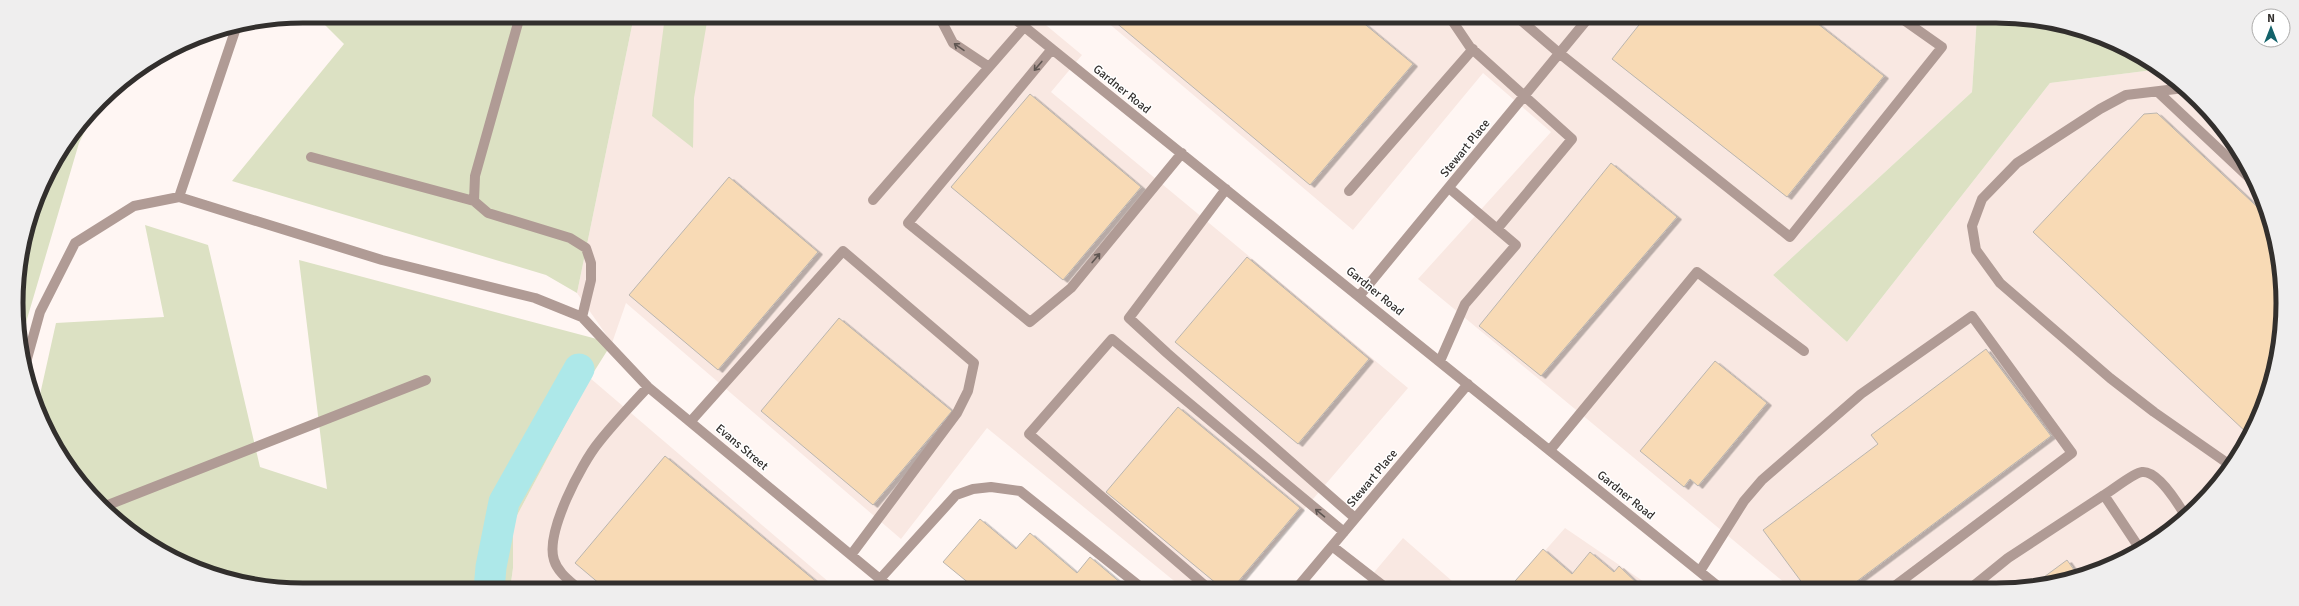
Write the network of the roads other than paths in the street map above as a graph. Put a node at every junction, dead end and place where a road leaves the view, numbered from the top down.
1 (518, 23) edge
2 (943, 23) edge
3 (1019, 23) edge
4 (1455, 23) edge
5 (1524, 23) edge
6 (1584, 23) edge
7 (1908, 23) edge
8 (1024, 27) junction
9 (235, 32) edge
10 (1473, 49) junction
11 (1052, 50) junction
12 (1559, 53) junction
13 (989, 67) junction
14 (2177, 89) edge
15 (2158, 92) junction
16 (1525, 95) junction
17 (1182, 153) junction
18 (311, 157) dead end
19 (2243, 172) edge
20 (1449, 188) junction
21 (1226, 189) junction
22 (1349, 191) dead end
23 (179, 197) junction
24 (873, 200) dead end
25 (474, 202) junction
26 (1497, 229) junction
27 (1360, 296) junction
28 (582, 317) junction
29 (1804, 352) dead end
30 (28, 356) edge
31 (1440, 361) junction
32 (426, 380) dead end
33 (1468, 384) junction
34 (648, 387) junction
35 (691, 421) junction
36 (1550, 450) junction
37 (2226, 462) edge
38 (2104, 495) junction
39 (109, 505) edge
40 (2182, 513) edge
41 (1355, 518) junction
42 (1344, 532) junction
43 (2137, 544) edge
44 (1332, 546) junction
45 (851, 555) junction
46 (1700, 571) junction
47 (880, 579) junction
48 (572, 583) edge
49 (885, 583) edge
50 (1135, 583) edge
51 (1202, 583) edge
52 (1301, 583) edge
53 (1380, 583) edge
54 (1714, 583) edge
55 (1899, 583) edge
56 (1977, 583) edge

1 - 25 street
13 -> 2 street
3 - 8 street, Gardner Road
4 - 10 street
5 - 12 street
6 - 12 street, Stewart Place
7 - 12 street
8 - 11 street, Gardner Road
8 - 13 street
9 - 23 street
10 - 16 street
10 - 22 street
11 - 17 street, Gardner Road
11 -> 17 street
12 - 16 street, Stewart Place
13 - 24 street
14 - 15 street
15 - 19 street
15 - 37 street
16 - 20 street, Stewart Place
16 - 26 street
17 - 21 street, Gardner Road
18 - 25 street
20 - 26 street
20 - 27 street, Stewart Place
21 - 27 street, Gardner Road
21 - 41 street
23 - 28 street
23 - 30 street
25 - 28 street
26 - 31 street
27 - 31 street, Gardner Road
28 - 34 street, Evans Street
29 - 36 street
31 - 33 street, Gardner Road
32 - 39 street
33 - 36 street, Gardner Road
33 - 41 street, Stewart Place
34 - 35 street, Evans Street
34 - 48 street
35 - 45 street, Evans Street
35 - 45 street
36 - 46 street, Gardner Road
38 - 40 street
38 - 43 street
38 - 56 street
41 - 42 street, Stewart Place
42 - 44 street, Stewart Place
42 -> 51 street
44 - 52 street, Stewart Place
44 - 53 street
45 - 47 street, Evans Street
46 - 54 street, Gardner Road
46 - 55 street
47 - 49 street, Evans Street
47 - 50 street

